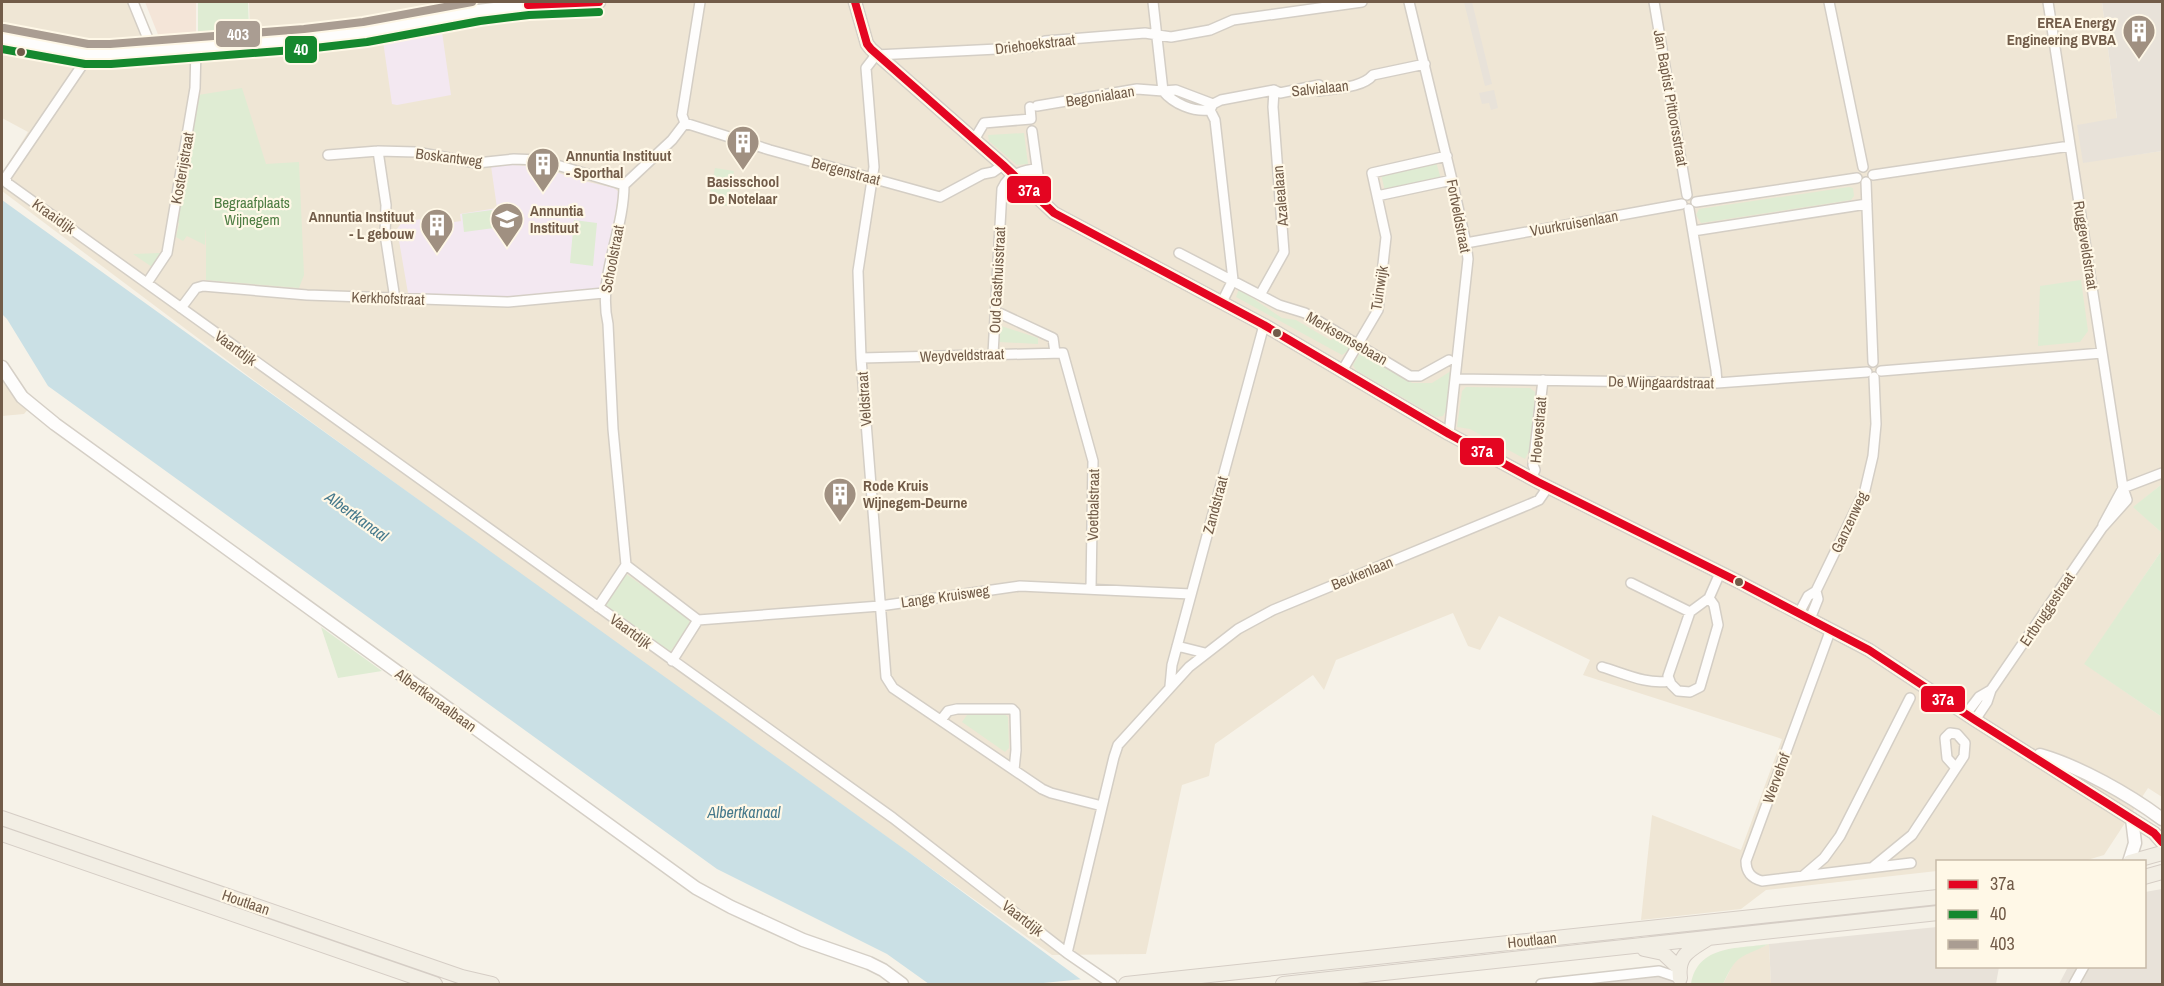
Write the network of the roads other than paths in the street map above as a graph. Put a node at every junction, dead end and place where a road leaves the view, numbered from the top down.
1 (133, 2) edge
2 (599, 2) edge
3 (700, 2) edge
4 (855, 2) edge
5 (1153, 2) edge
6 (1362, 2) edge
7 (1409, 2) edge
8 (1654, 2) edge
9 (1829, 2) edge
10 (2048, 2) edge
11 (528, 3) edge
12 (1157, 35) junction
13 (2, 38) edge
14 (196, 47) junction
15 (153, 51) junction
16 (87, 54) junction
17 (876, 55) junction
18 (1425, 63) junction
19 (1274, 90) junction
20 (1163, 92) junction
21 (1211, 107) junction
22 (685, 123) junction
23 (1032, 131) dead end
24 (974, 140) junction
25 (2070, 146) junction
26 (378, 151) junction
27 (328, 155) dead end
28 (1447, 156) junction
29 (1003, 165) junction
30 (1037, 168) junction
31 (1015, 177) junction
32 (1865, 178) junction
33 (874, 179) junction
34 (1452, 180) junction
35 (624, 185) junction
36 (1040, 189) dead end
37 (1377, 196) junction
38 (1686, 203) junction
39 (1867, 204) junction
40 (1693, 231) junction
41 (1466, 243) junction
42 (1179, 253) dead end
43 (1233, 280) junction
44 (147, 283) junction
45 (604, 293) junction
46 (1260, 296) junction
47 (395, 299) junction
48 (1222, 302) junction
49 (181, 308) junction
50 (995, 311) junction
51 (1264, 325) junction
52 (1358, 344) junction
53 (1059, 353) junction
54 (2102, 353) junction
55 (993, 354) junction
56 (861, 358) junction
57 (1449, 360) dead end
58 (2, 367) edge
59 (1342, 371) junction
60 (1874, 373) junction
61 (1455, 379) junction
62 (1543, 380) junction
63 (1717, 383) junction
64 (1449, 434) junction
65 (2163, 473) edge
66 (1531, 478) junction
67 (1548, 487) junction
68 (2124, 490) junction
69 (626, 565) junction
70 (1720, 573) junction
71 (1631, 583) dead end
72 (1090, 589) junction
73 (1191, 594) junction
74 (1709, 598) junction
75 (880, 606) junction
76 (598, 607) junction
77 (1690, 612) junction
78 (1804, 616) junction
79 (698, 620) junction
80 (1831, 629) junction
81 (1177, 646) junction
82 (1205, 653) junction
83 (672, 661) junction
84 (1602, 667) dead end
85 (1669, 681) junction
86 (1170, 686) junction
87 (1910, 698) dead end
88 (1970, 717) junction
89 (941, 720) junction
90 (2027, 753) junction
91 (1956, 768) dead end
92 (1014, 770) junction
93 (1102, 806) junction
94 (2, 818) edge
95 (2132, 819) junction
96 (2163, 819) edge
97 (2, 834) edge
98 (2163, 842) edge
99 (2163, 853) edge
100 (2129, 860) edge
101 (2133, 860) edge
102 (1911, 862) dead end
103 (1873, 867) junction
104 (2163, 872) edge
105 (1803, 876) junction
106 (2146, 878) edge
107 (2146, 878) edge
108 (2163, 880) edge
109 (1936, 897) edge
110 (1936, 913) edge
111 (1709, 938) junction
112 (1627, 947) junction
113 (1067, 953) junction
114 (2083, 968) edge
115 (1680, 977) edge
116 (435, 984) edge
117 (492, 984) edge
118 (902, 984) edge
119 (1112, 984) edge
120 (1126, 984) edge
121 (1283, 984) edge
122 (1540, 984) edge
123 (2074, 984) edge

1 - 15 street
2 - 11 main road
3 - 22 street
4 - 17 main road, Merksemsebaan
5 - 12 street
6 - 12 street, Driehoekstraat
7 - 18 street, Fortveldstraat
8 - 38 street, Jan Baptist Pittoorsstraat
9 - 32 street
10 - 25 street, Ruggeveldstraat
11 - 14 main road
12 - 17 street, Driehoekstraat
12 - 20 street
13 - 16 main road
14 - 15 main road
14 - 44 street, Kosterijstraat
15 - 16 main road
16 - 44 street, Kraaidijk
17 - 24 main road, Merksemsebaan
17 - 33 street, Veldstraat
18 - 19 street, Salvialaan
18 - 28 street, Fortveldstraat
19 - 21 street, Salvialaan
19 - 46 street, Azalealaan
20 - 21 street
20 - 24 street, Begonialaan
21 - 43 street
22 - 33 street, Bergenstraat
22 - 35 street
23 - 30 street
24 - 29 main road, Merksemsebaan
25 - 32 street
25 - 54 street, Ruggeveldstraat
26 - 27 street, Boskantweg
26 - 35 street, Boskantweg
26 - 47 street
28 - 34 street, Fortveldstraat
28 - 37 street, Tuinwijk
29 - 31 main road, Merksemsebaan
29 - 33 street, Bergenstraat
30 - 31 street
30 - 36 street
31 - 48 main road, Merksemsebaan
31 - 50 street, Oud Gasthuisstraat
32 - 38 street
32 - 39 street
33 - 56 street, Veldstraat
34 - 37 street
34 - 41 street, Fortveldstraat
35 - 45 street, Schoolstraat
37 - 52 street, Tuinwijk
38 - 40 street, Jan Baptist Pittoorsstraat
38 - 41 street, Vuurkruisenlaan
39 - 40 street
39 - 60 street
40 - 63 street, Jan Baptist Pittoorsstraat
41 - 61 street, Fortveldstraat
42 - 43 street, Merksemsebaan
43 - 46 street, Merksemsebaan
43 - 48 street
44 - 49 street, Vaartdijk
45 - 47 street, Kerkhofstraat
45 - 69 street, Schoolstraat
46 - 52 street, Merksemsebaan
47 - 49 street, Kerkhofstraat
48 - 51 main road, Merksemsebaan
49 - 76 street, Vaartdijk
50 - 53 street, Voetbalstraat
50 - 55 street, Oud Gasthuisstraat
51 - 59 main road, Merksemsebaan
51 - 73 street, Zandstraat
52 - 57 street, Merksemsebaan
52 - 59 street, Tuinwijk
53 - 55 street, Weydveldstraat
53 - 72 street, Voetbalstraat
54 - 60 street, De Wijngaardstraat
54 - 68 street, Ruggeveldstraat
55 - 56 street, Weydveldstraat
56 - 75 street, Veldstraat
58 - 118 main road, Albertkanaalbaan
59 - 64 main road, Merksemsebaan
60 - 63 street, De Wijngaardstraat
60 - 78 street, Ganzenweg
61 - 62 street, De Wijngaardstraat
61 - 64 street, Fortveldstraat
62 - 63 street, De Wijngaardstraat
62 - 66 street, Hoevestraat
64 - 66 main road, Merksemsebaan
65 - 68 street
66 - 67 main road, Merksemsebaan
67 - 70 main road, Merksemsebaan
67 - 82 street, Beukenlaan
68 - 88 street, Ertbruggestraat
69 - 76 street
69 - 79 street
70 - 74 street
70 - 78 main road, Merksemsebaan
71 - 77 street
72 - 73 street, Lange Kruisweg
72 - 75 street, Lange Kruisweg
73 - 81 street, Zandstraat
74 - 77 street
74 - 85 street
75 - 79 street, Lange Kruisweg
75 - 89 street, Veldstraat
76 - 83 street, Vaartdijk
77 - 85 street
78 - 80 main road, Merksemsebaan
79 - 83 street
80 - 88 main road, Merksemsebaan
80 - 105 street, Wervehof
81 - 82 street
81 - 86 street, Zandstraat
82 - 86 street
83 - 113 street, Vaartdijk
84 - 85 street
86 - 93 street
87 - 105 street
88 - 90 main road, Merksemsebaan
89 - 92 street, Veldstraat
89 - 92 street
90 - 95 main road, Merksemsebaan
90 - 96 main road, Merksemsebaan
91 - 103 street
92 - 93 street, Veldstraat
93 - 113 street
94 - 117 main road, Houtlaan
95 - 98 main road, Merksemsebaan
95 - 100 main road
97 - 116 main road, Houtlaan
99 - 101 main road
102 - 103 street, Wervehof
103 - 105 street, Wervehof
104 - 106 main road
107 - 108 main road
109 - 120 main road, Houtlaan
110 - 111 main road, Houtlaan
111 - 112 main road, Houtlaan
111 - 115 main road
112 - 115 main road
112 - 121 main road, Houtlaan
113 - 119 street, Vaartdijk
114 - 123 street
115 - 122 street

